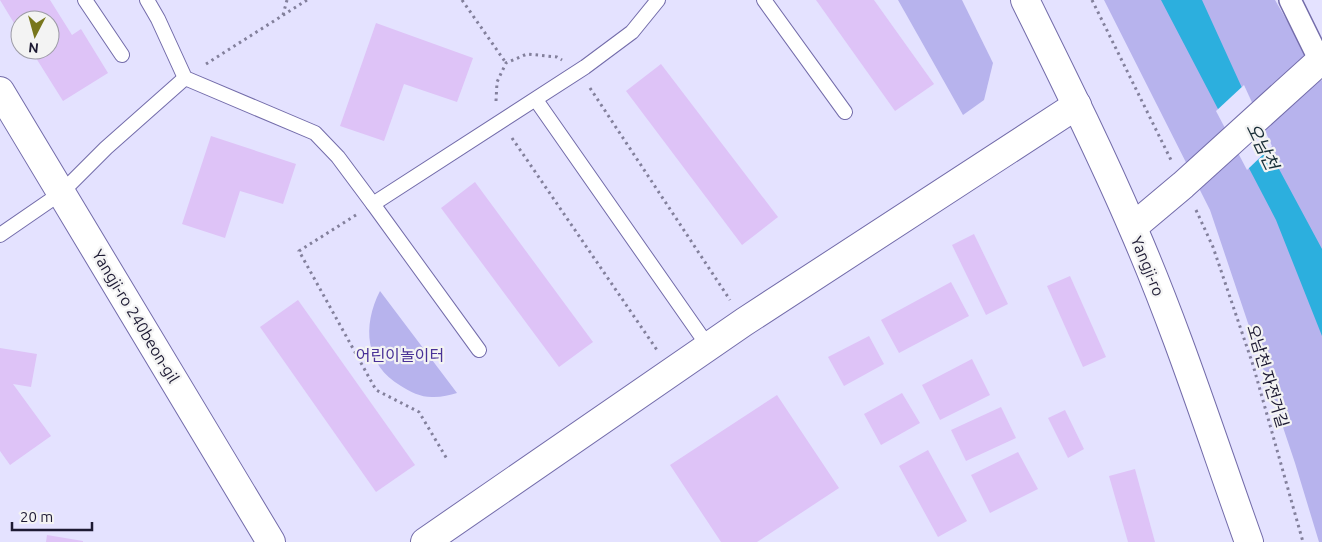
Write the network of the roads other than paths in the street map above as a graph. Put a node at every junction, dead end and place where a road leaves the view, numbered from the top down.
1 (85, 0) edge
2 (147, 0) edge
3 (658, 0) edge
4 (764, 0) edge
5 (1025, 0) edge
6 (1290, 0) edge
7 (122, 55) dead end
8 (1321, 60) edge
9 (185, 78) junction
10 (0, 91) edge
11 (536, 100) junction
12 (1077, 105) junction
13 (845, 112) dead end
14 (61, 193) junction
15 (373, 204) junction
16 (1132, 227) junction
17 (0, 235) edge
18 (708, 346) junction
19 (479, 350) dead end
20 (271, 542) edge
21 (425, 542) edge
22 (1249, 542) edge

1 - 7 lane
2 - 9 lane
3 - 11 lane
4 - 13 lane
5 - 12 street, Yangji-ro
6 - 8 street
8 - 16 street
9 - 14 lane
9 - 15 lane
10 - 14 street, Yangji-ro 240beon-gil
11 - 15 lane
11 - 18 lane
12 - 16 street, Yangji-ro
12 - 18 street
14 - 17 lane
14 - 20 street, Yangji-ro 240beon-gil
15 - 19 lane
16 - 22 street, Yangji-ro
18 - 21 street

